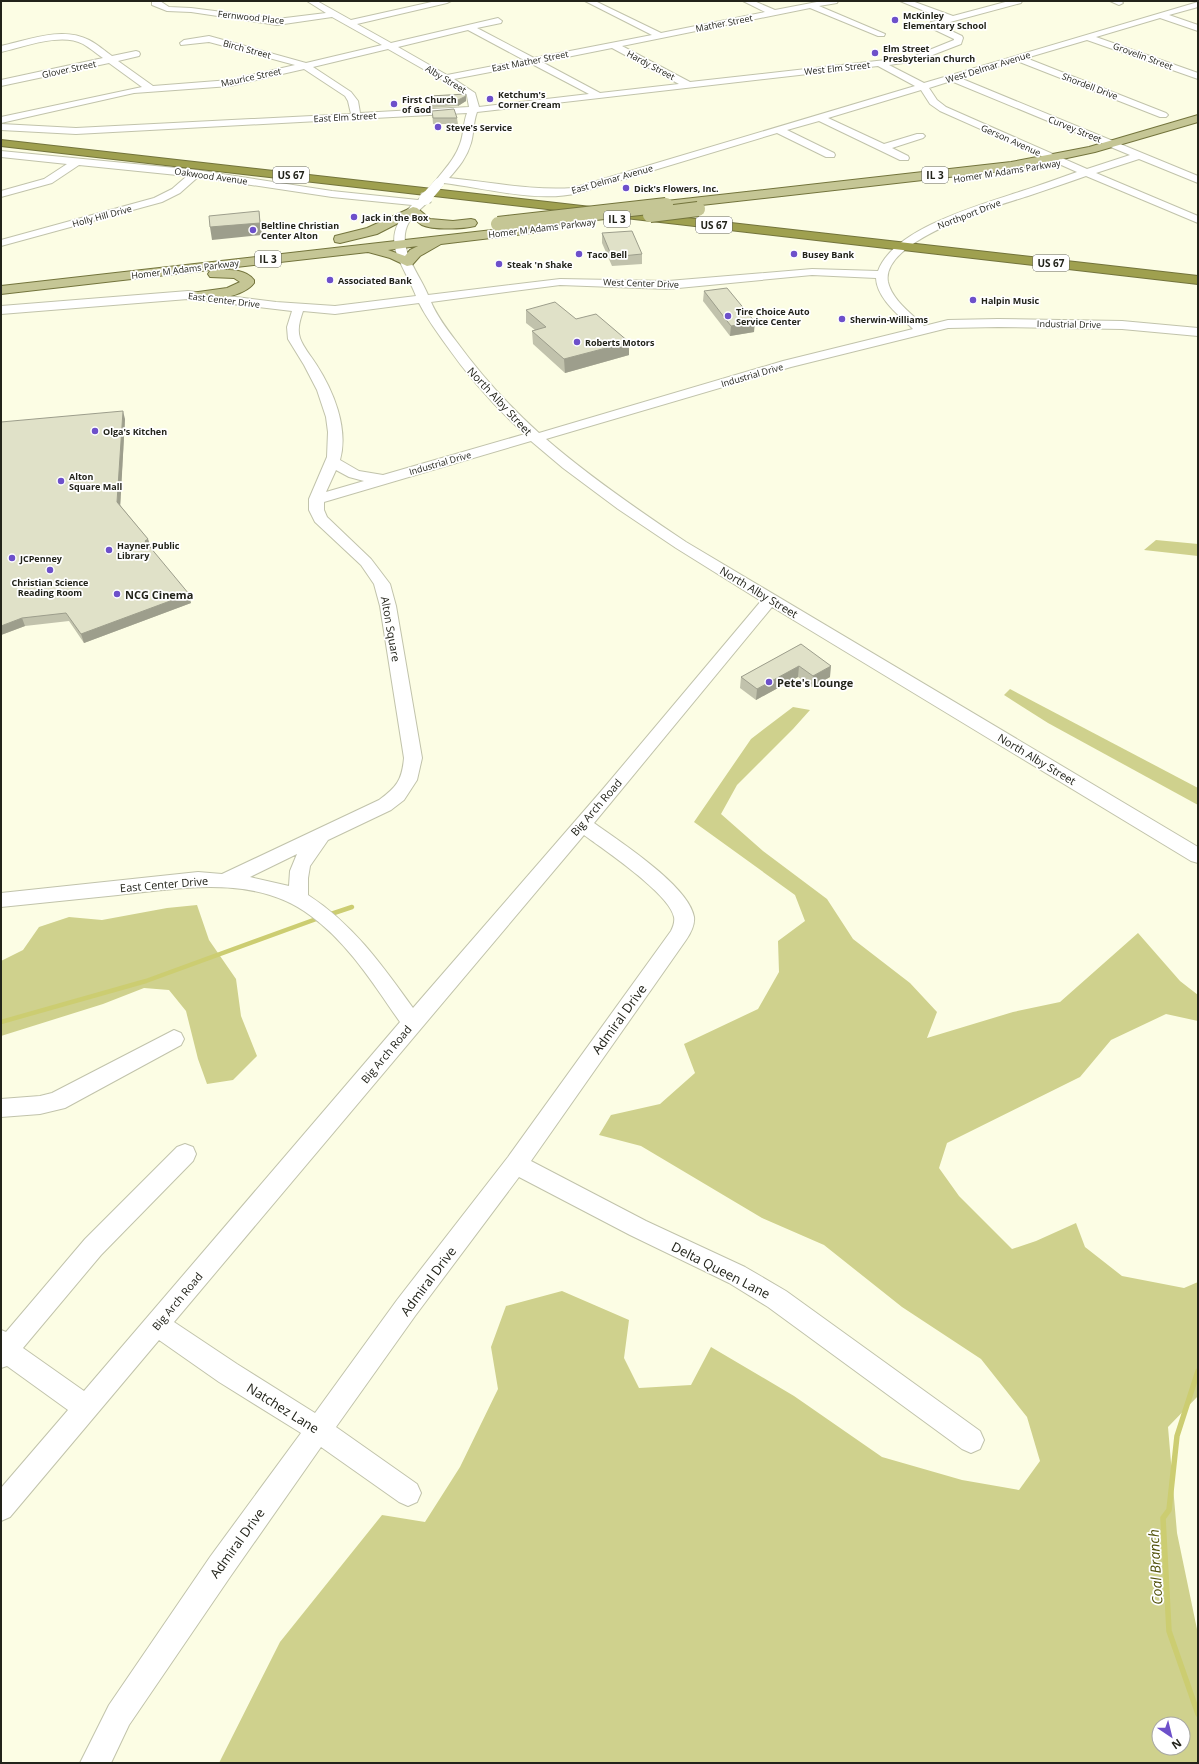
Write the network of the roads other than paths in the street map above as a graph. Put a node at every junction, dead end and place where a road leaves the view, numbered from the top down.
1 (156, 1) edge
2 (173, 1) edge
3 (311, 1) edge
4 (447, 1) edge
5 (589, 1) edge
6 (747, 1) edge
7 (834, 1) edge
8 (904, 1) edge
9 (1018, 1) edge
10 (1198, 4) edge
11 (811, 6) junction
12 (191, 10) junction
13 (774, 13) junction
14 (334, 14) junction
15 (1160, 15) junction
16 (952, 19) junction
17 (498, 21) dead end
18 (349, 23) junction
19 (470, 28) junction
20 (1198, 28) edge
21 (881, 34) dead end
22 (661, 36) junction
23 (1087, 37) junction
24 (184, 43) dead end
25 (614, 45) junction
26 (390, 46) junction
27 (1, 49) edge
28 (136, 54) dead end
29 (1018, 58) junction
30 (110, 60) junction
31 (532, 61) junction
32 (879, 63) junction
33 (304, 65) junction
34 (1198, 76) edge
35 (447, 78) junction
36 (951, 78) junction
37 (1, 83) edge
38 (688, 85) junction
39 (923, 86) junction
40 (150, 88) junction
41 (598, 95) junction
42 (473, 110) junction
43 (1163, 114) dead end
44 (356, 116) junction
45 (819, 117) junction
46 (1198, 118) edge
47 (1, 120) edge
48 (1, 126) edge
49 (1198, 126) edge
50 (778, 130) junction
51 (920, 136) dead end
52 (1, 140) edge
53 (1, 144) edge
54 (1111, 144) junction
55 (884, 148) junction
56 (60, 149) junction
57 (1123, 149) junction
58 (1, 154) edge
59 (830, 155) dead end
60 (1139, 156) junction
61 (904, 158) dead end
62 (1052, 158) junction
63 (77, 162) junction
64 (1064, 163) junction
65 (1086, 172) junction
66 (196, 173) junction
67 (1198, 180) edge
68 (440, 181) junction
69 (1, 194) edge
70 (420, 204) junction
71 (1198, 220) edge
72 (535, 225) junction
73 (456, 238) junction
74 (400, 239) junction
75 (1, 243) edge
76 (314, 244) junction
77 (905, 246) junction
78 (362, 248) junction
79 (407, 262) junction
80 (882, 275) junction
81 (1, 280) edge
82 (1198, 280) edge
83 (1, 290) edge
84 (1, 293) edge
85 (196, 296) junction
86 (424, 299) junction
87 (299, 308) junction
88 (346, 309) junction
89 (1, 310) edge
90 (292, 328) junction
91 (921, 330) junction
92 (1198, 332) edge
93 (535, 438) junction
94 (333, 461) junction
95 (386, 479) junction
96 (316, 499) junction
97 (771, 599) junction
98 (582, 824) junction
99 (322, 836) junction
100 (1198, 856) edge
101 (226, 880) junction
102 (299, 898) junction
103 (1, 900) edge
104 (412, 1023) junction
105 (174, 1039) dead end
106 (1, 1108) edge
107 (185, 1154) dead end
108 (516, 1164) junction
109 (157, 1325) junction
110 (3, 1350) edge
111 (86, 1408) junction
112 (319, 1430) junction
113 (971, 1440) dead end
114 (408, 1493) dead end
115 (1, 1508) edge
116 (95, 1763) edge

1 - 12 street
2 - 12 street
3 - 14 street, Alby Street
4 - 18 street
5 - 22 street
6 - 13 street
7 - 11 street, Mather Street
8 - 16 street
9 - 16 street, West Elm Street
10 - 15 street, West Delmar Avenue
11 - 13 street, Mather Street
11 - 21 street
12 - 14 street, Fernwood Place
13 - 22 street, Mather Street
14 - 18 street, Alby Street
15 - 20 street
15 - 23 street, West Delmar Avenue
16 - 32 street, West Elm Street
17 - 19 street, Maurice Street
18 - 26 street, Alby Street
19 - 26 street, Maurice Street
19 - 31 street
22 - 25 street, Mather Street
23 - 29 street, West Delmar Avenue
23 - 34 street, Grovelin Street
24 - 33 street, Birch Street
25 - 31 street, East Mather Street
25 - 38 street, Hardy Street
26 - 33 street, Maurice Street
26 - 35 street, Alby Street
27 - 30 street
28 - 30 street, Glover Street
29 - 36 street, West Delmar Avenue
29 - 43 street, Shordell Drive
30 - 37 street, Glover Street
30 - 40 street
31 - 35 street, East Mather Street
31 - 41 street
32 - 38 street, West Elm Street
32 - 39 street, Gerson Avenue
33 - 40 street, Maurice Street
33 - 44 street, Birch Street
35 - 42 street, Alby Street
36 - 39 street, West Delmar Avenue
36 - 54 street, Curvey Street
38 - 41 street, East Elm Street
39 - 45 street, West Delmar Avenue
39 - 62 street, Gerson Avenue
40 - 47 street, Maurice Street
41 - 42 street, East Elm Street
42 - 44 street, East Elm Street
42 - 68 street, Alby Street
44 - 48 street, East Elm Street
45 - 50 street, West Delmar Avenue
45 - 55 street
46 - 54 main road, Homer M Adams Parkway / IL 3
49 - 57 main road, Homer M Adams Parkway / IL 3
50 - 59 street
50 - 68 street, East Delmar Avenue
51 - 55 street
52 - 56 highway, US 67
53 - 56 highway, US 67
54 - 57 street, Curvey Street
54 - 62 main road, Homer M Adams Parkway / IL 3
55 - 61 street
56 - 77 highway, US 67
57 - 60 street, Curvey Street
57 - 64 main road, Homer M Adams Parkway / IL 3
58 - 63 street, Oakwood Avenue
60 - 65 street, Northport Drive
60 - 67 street, Curvey Street
62 - 64 street, Gerson Avenue
62 - 72 main road, Homer M Adams Parkway / IL 3, bridge
63 - 66 street, Oakwood Avenue
63 - 69 street
64 - 65 street, Gerson Avenue
64 - 72 main road, Homer M Adams Parkway / IL 3, bridge
65 - 71 street, Gerson Avenue
65 - 77 street, Northport Drive
66 - 70 street, Oakwood Avenue
66 - 75 street, Holly Hill Drive
68 - 70 street, Alby Street, bridge
70 - 72 main road
70 - 74 street, Alby Street
70 - 76 main road
72 - 73 main road, Homer M Adams Parkway / IL 3
72 - 74 main road, Homer M Adams Parkway / IL 3, bridge
73 - 74 main road, Homer M Adams Parkway / IL 3
73 - 79 main road
74 - 76 main road, Homer M Adams Parkway / IL 3
74 - 78 main road, Homer M Adams Parkway / IL 3
74 - 79 street, North Alby Street
76 - 81 main road, Homer M Adams Parkway / IL 3
77 - 80 street, Northport Drive
77 - 82 highway, US 67
78 - 79 main road
78 - 83 main road, Homer M Adams Parkway / IL 3
79 - 86 street, North Alby Street
80 - 86 street, West Center Drive
80 - 91 street
84 - 85 main road
85 - 87 street, East Center Drive
85 - 89 street, East Center Drive
86 - 88 street, East Center Drive
86 - 93 street, North Alby Street
87 - 88 street, East Center Drive
87 - 90 street
88 - 90 street
90 - 94 street
91 - 92 street, Industrial Drive
91 - 93 street, Industrial Drive
93 - 95 street, Industrial Drive
93 - 97 street, North Alby Street
94 - 95 street
94 - 96 street
95 - 96 street, Industrial Drive
96 - 99 street, Alton Square
97 - 98 street, Big Arch Road
97 - 100 street, North Alby Street
98 - 104 street, Big Arch Road
98 - 108 street, Admiral Drive
99 - 101 street, Alton Square
99 - 102 street
101 - 102 street, East Center Drive
101 - 103 street, East Center Drive
102 - 104 street, East Center Drive
104 - 109 street, Big Arch Road
105 - 106 street
107 - 110 street
108 - 112 street, Admiral Drive
108 - 113 street, Delta Queen Lane
109 - 111 street, Big Arch Road
109 - 112 street, Natchez Lane
110 - 111 street
111 - 115 street, Big Arch Road
112 - 114 street, Natchez Lane
112 - 116 street, Admiral Drive

